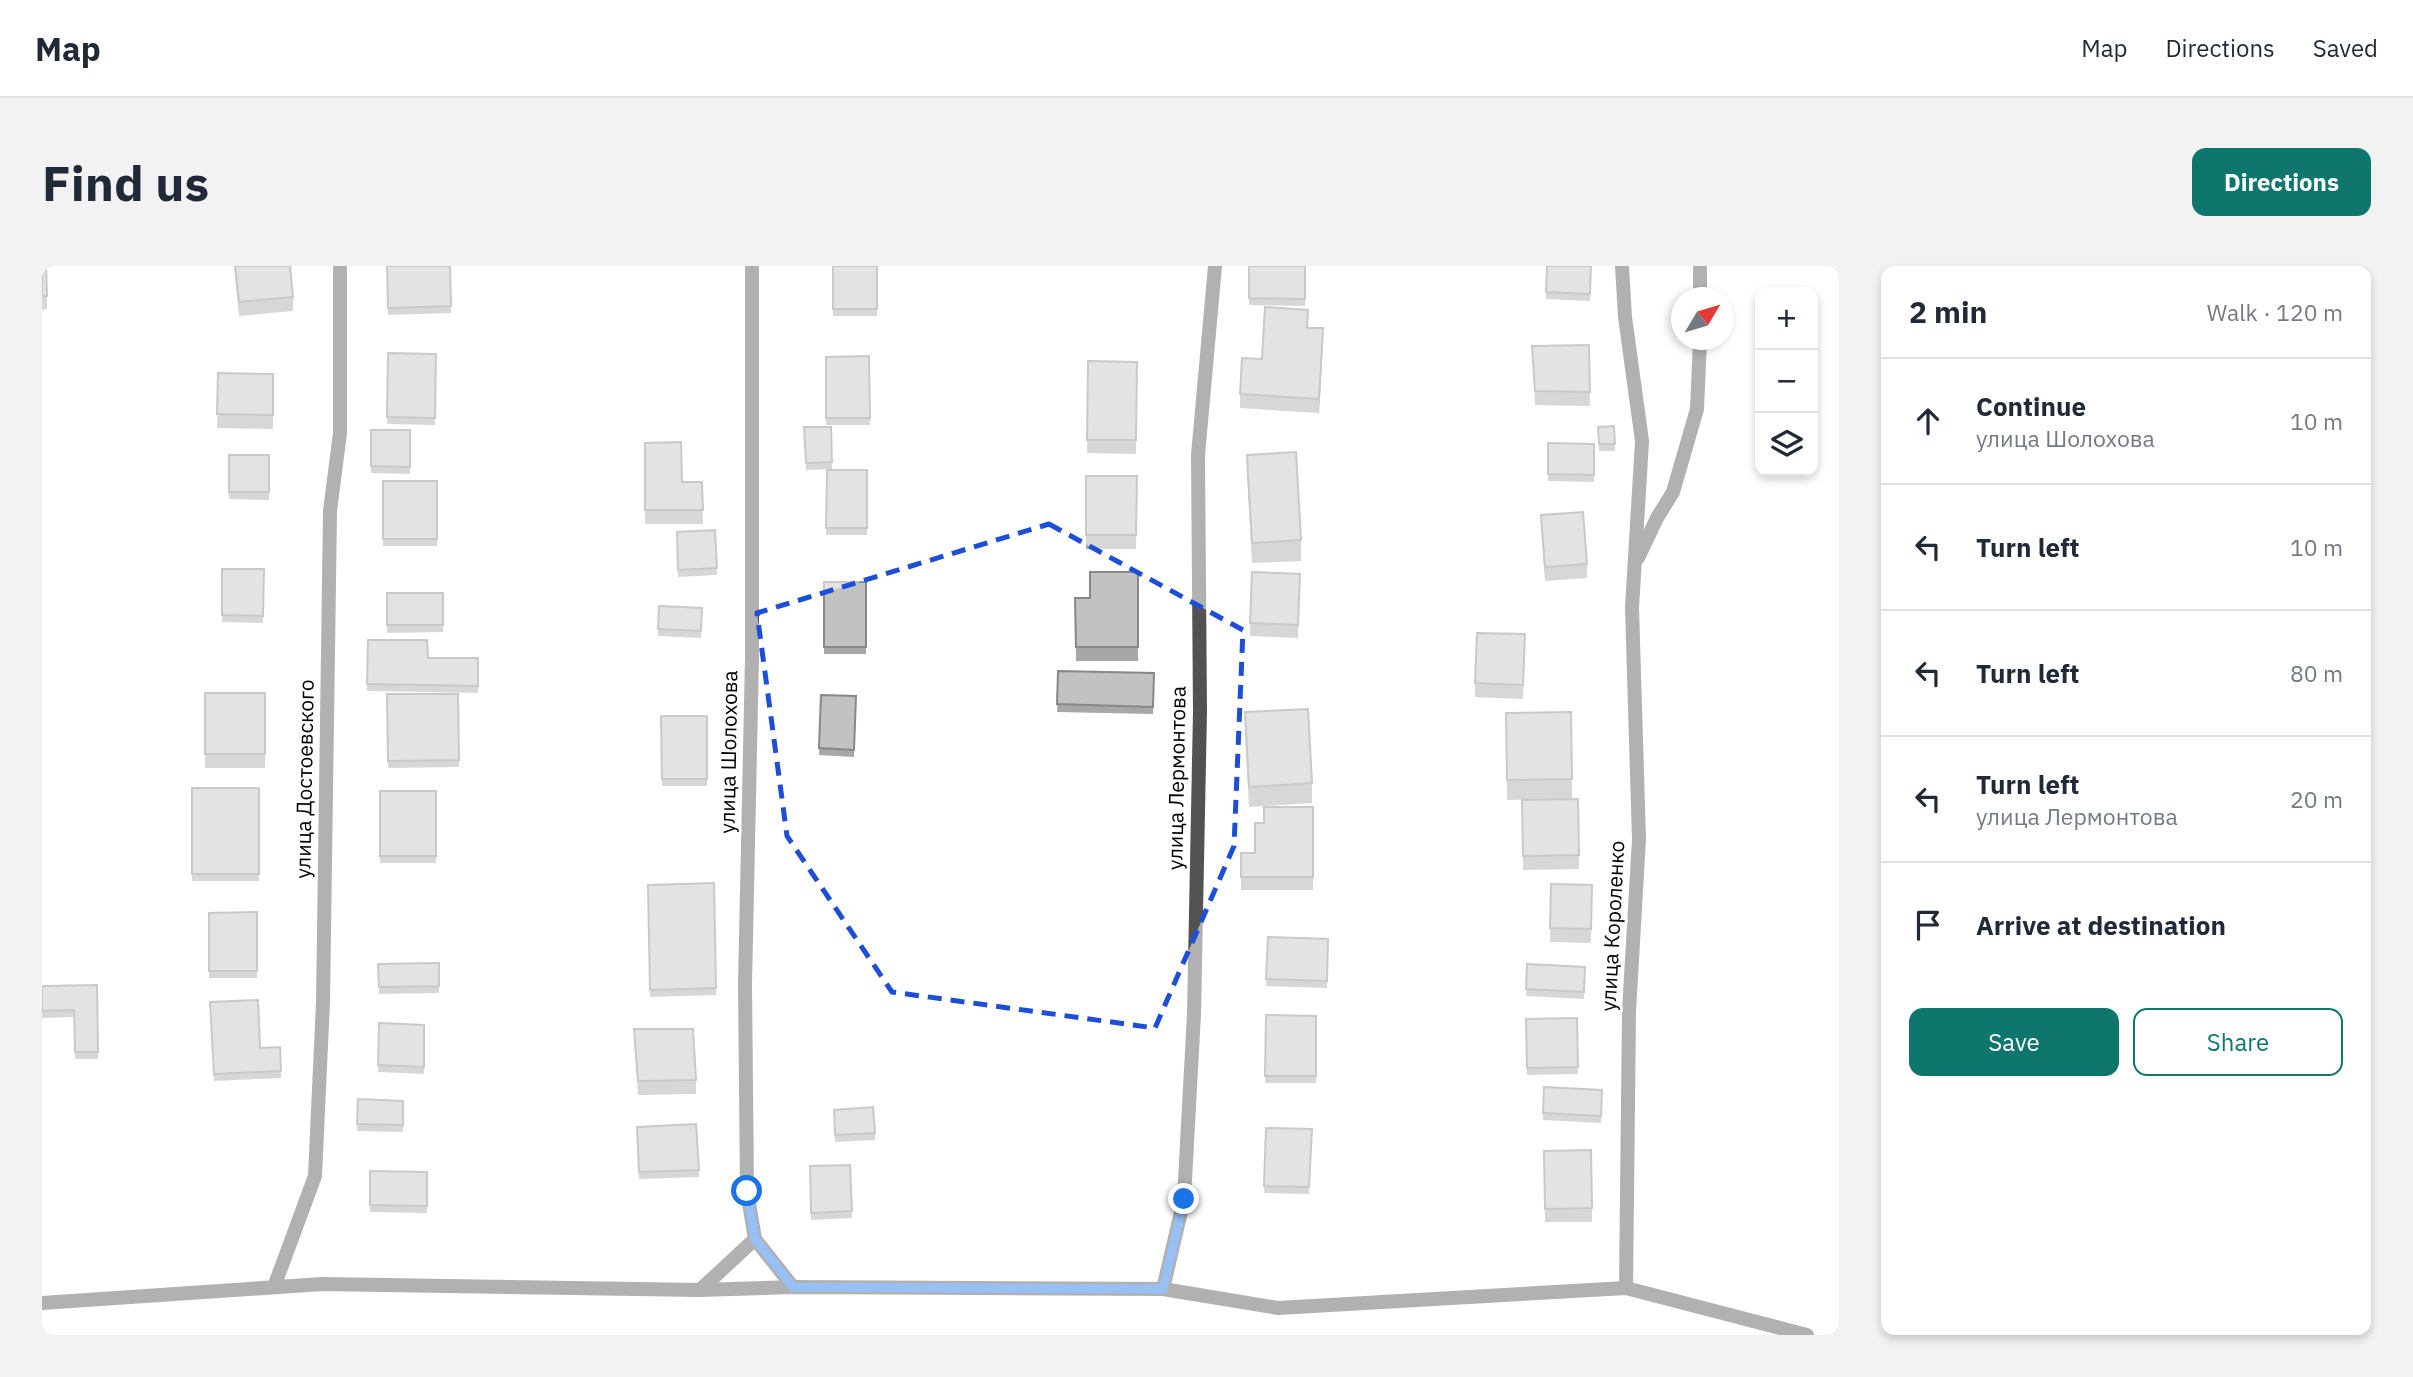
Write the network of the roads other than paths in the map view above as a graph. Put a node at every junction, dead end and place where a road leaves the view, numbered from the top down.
1 (341, 266) edge
2 (751, 266) edge
3 (1215, 266) edge
4 (1622, 266) edge
5 (1700, 266) edge
6 (1700, 287) edge
7 (1700, 350) edge
8 (1635, 566) junction
9 (755, 1239) junction
10 (274, 1287) junction
11 (793, 1287) junction
12 (1163, 1289) junction
13 (1626, 1289) junction
14 (700, 1290) junction
15 (42, 1303) edge
16 (1807, 1335) edge

1 - 10 street, улица Достоевского
2 - 9 street, улица Шолохова
3 - 12 street, улица Лермонтова
4 - 8 street, улица Короленко
5 - 6 street
7 - 8 street, улица Короленко
8 - 13 street, улица Короленко
9 - 11 street
9 - 14 street
10 - 14 street
10 - 15 street
11 - 12 street
11 - 14 street
12 - 13 street
13 - 16 street

